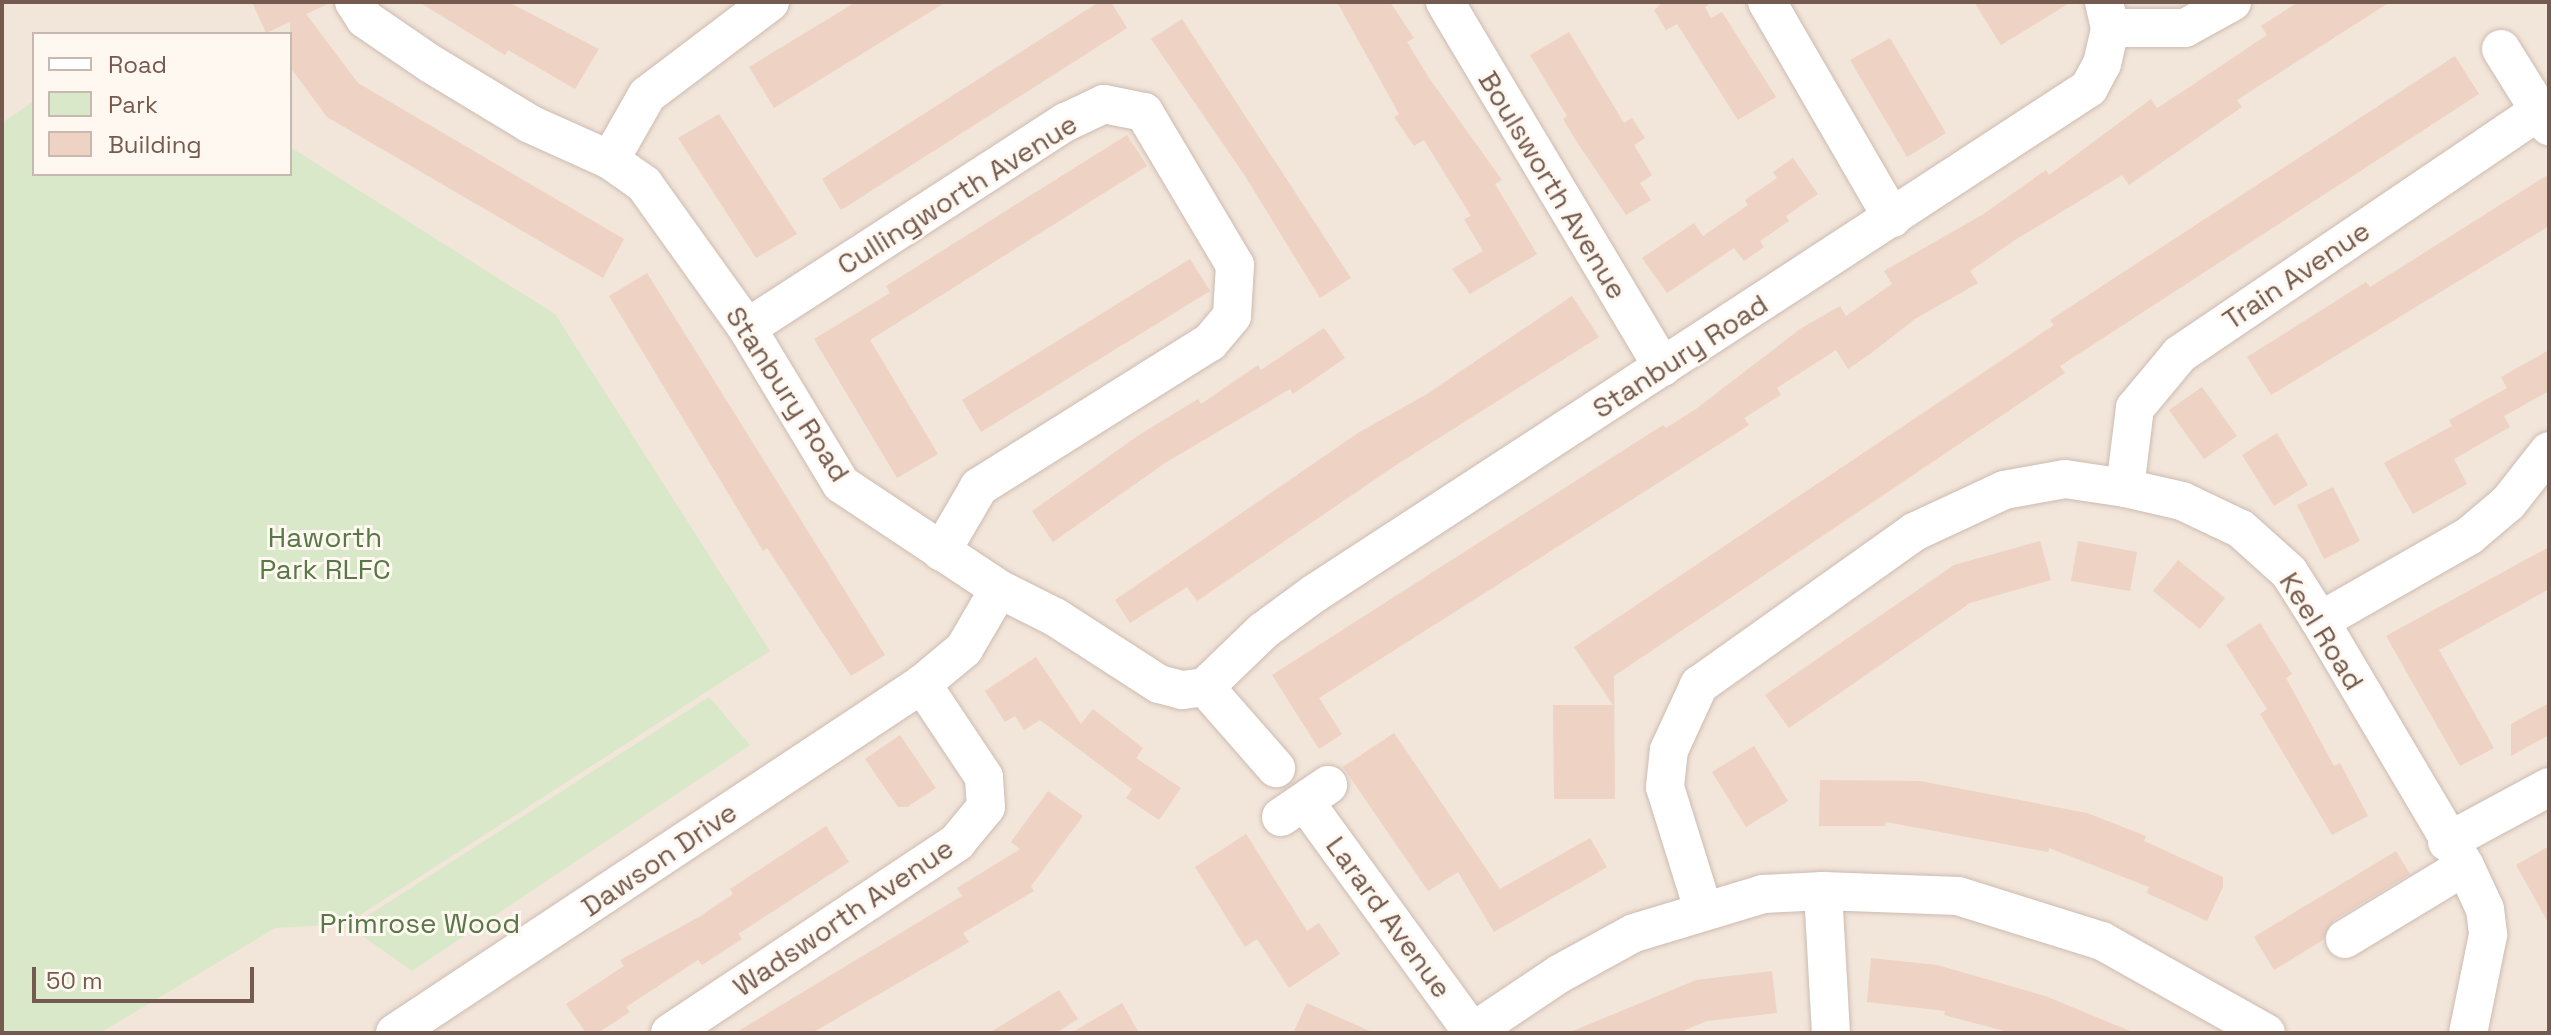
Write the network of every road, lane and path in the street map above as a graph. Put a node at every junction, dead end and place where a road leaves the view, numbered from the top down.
1 (354, 2) edge
2 (770, 2) edge
3 (1445, 2) edge
4 (1767, 2) edge
5 (2232, 2) edge
6 (2107, 15) edge
7 (2501, 49) dead end
8 (2543, 119) edge
9 (610, 160) junction
10 (1892, 218) junction
11 (747, 328) junction
12 (1663, 367) junction
13 (2549, 451) edge
14 (2125, 488) junction
15 (941, 552) junction
16 (999, 589) junction
17 (2320, 621) junction
18 (922, 684) junction
19 (1205, 687) junction
20 (1276, 768) dead end
21 (2549, 787) edge
22 (1305, 801) dead end
23 (2456, 854) junction
24 (1823, 891) junction
25 (1703, 909) junction
26 (2345, 939) dead end
27 (1472, 1032) edge
28 (395, 1033) edge
29 (670, 1033) edge
30 (1831, 1033) edge
31 (2266, 1033) edge
32 (2468, 1033) edge

1 - 9 street, Stanbury Road
2 - 9 street
3 - 12 street, Boulsworth Avenue
4 - 10 street
5 - 6 street
6 - 10 street, Stanbury Road
7 - 8 street, Train Avenue
8 - 14 street, Train Avenue
9 - 11 street, Stanbury Road
10 - 12 street, Stanbury Road
11 - 15 street, Stanbury Road
11 - 15 street, Cullingworth Avenue
12 - 19 street, Stanbury Road
13 - 17 street
14 - 17 street, Keel Road
14 - 25 street, Keel Road
15 - 16 street, Stanbury Road
16 - 18 street
16 - 19 street, Stanbury Road
17 - 23 street, Keel Road
18 - 28 street, Dawson Drive
18 - 29 street, Wadsworth Avenue
19 - 20 street
21 - 23 street
22 - 27 street, Larard Avenue
23 - 26 street
23 - 32 street, Keel Road
24 - 25 street
24 - 30 street
24 - 31 street
25 - 27 street

